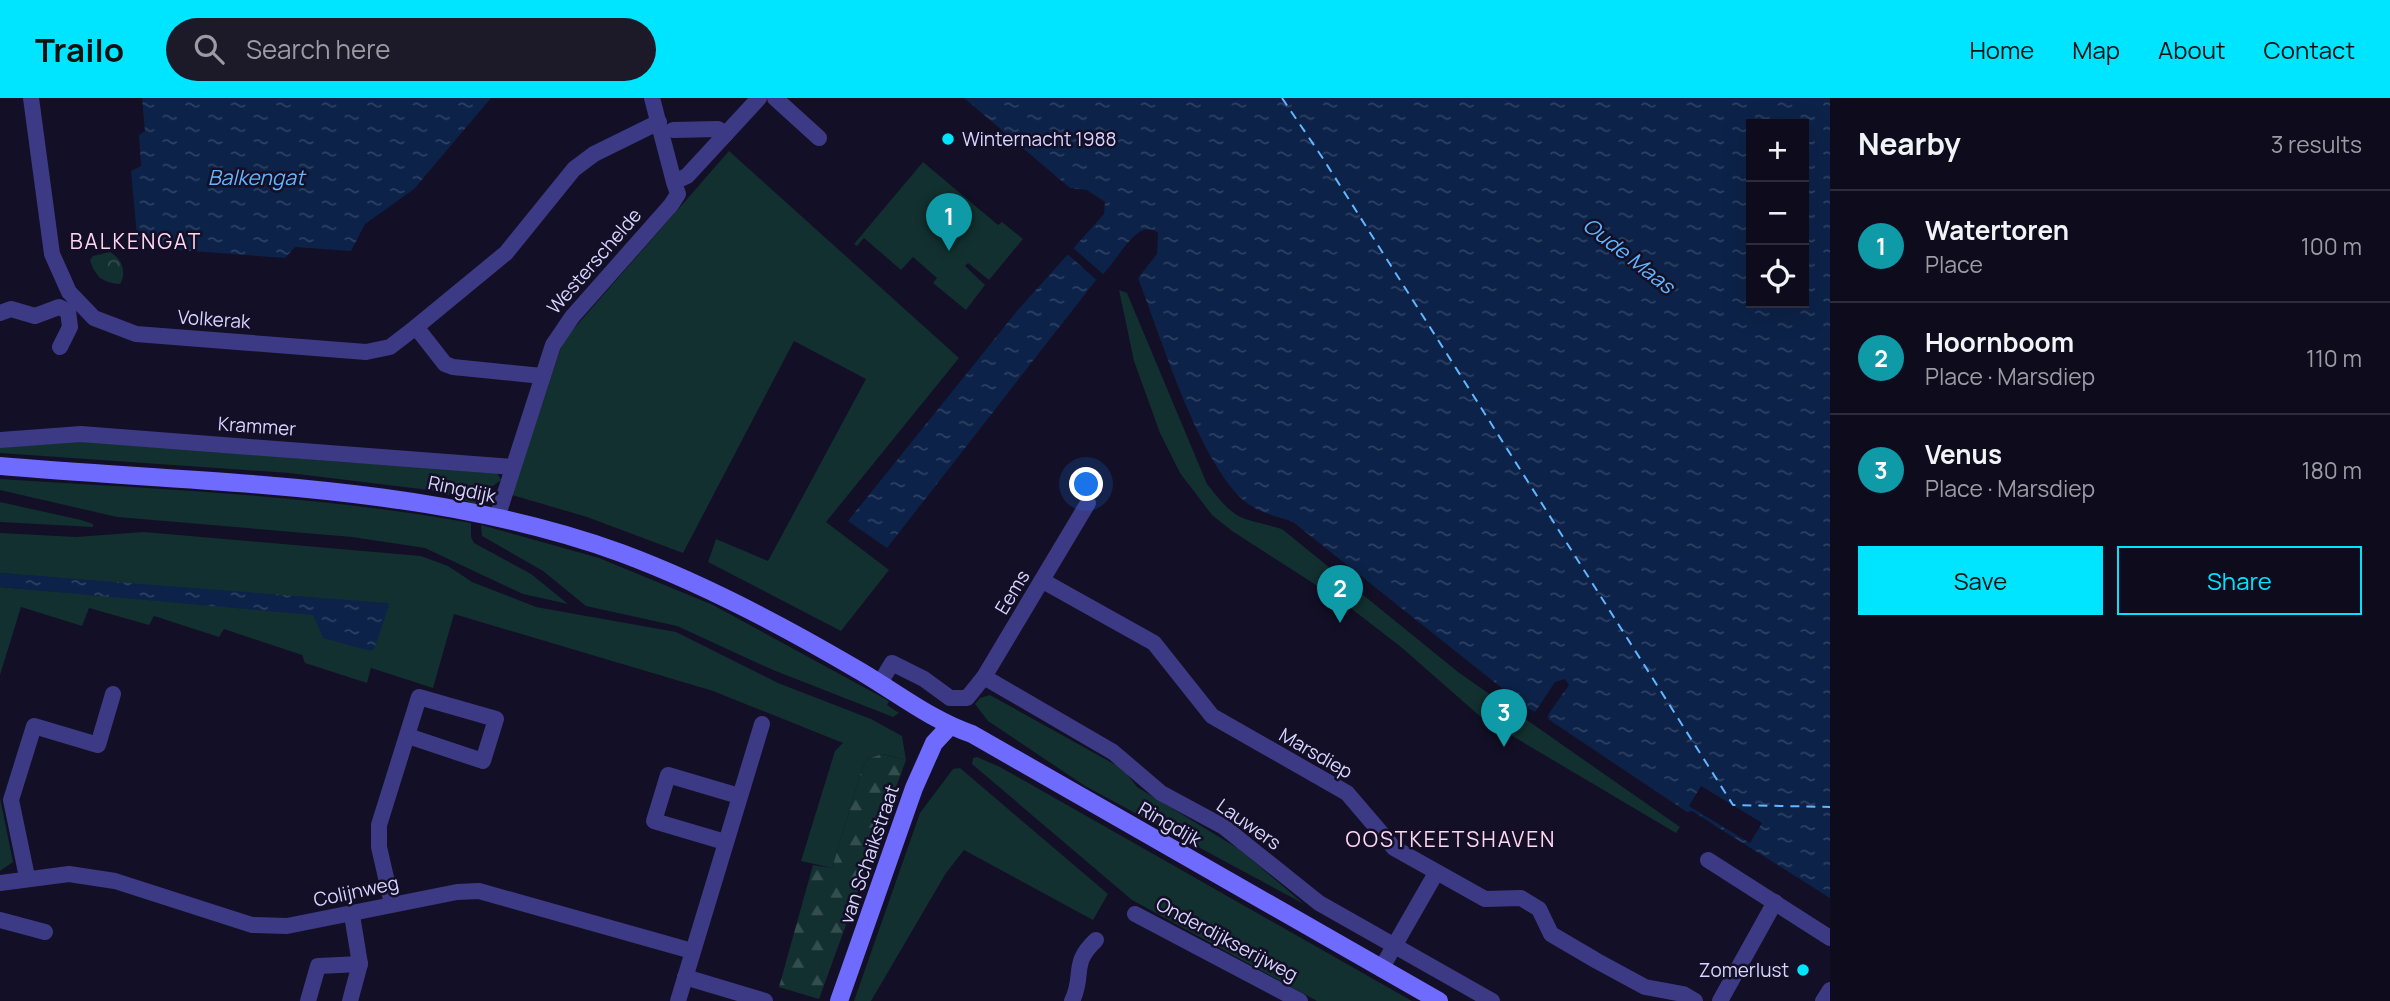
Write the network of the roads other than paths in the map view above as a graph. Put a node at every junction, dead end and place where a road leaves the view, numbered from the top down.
1 (31, 98) edge
2 (652, 98) edge
3 (759, 98) edge
4 (775, 98) edge
5 (666, 126) junction
6 (726, 135) junction
7 (819, 138) dead end
8 (674, 182) junction
9 (0, 313) edge
10 (416, 327) junction
11 (60, 346) dead end
12 (542, 376) junction
13 (0, 440) edge
14 (0, 466) edge
15 (512, 467) junction
16 (1088, 503) dead end
17 (497, 518) junction
18 (1043, 581) junction
19 (984, 677) junction
20 (880, 683) junction
21 (113, 694) dead end
22 (762, 724) dead end
23 (948, 727) junction
24 (408, 736) junction
25 (739, 796) junction
26 (725, 842) junction
27 (1708, 860) dead end
28 (1436, 873) junction
29 (27, 877) junction
30 (0, 883) edge
31 (1775, 902) junction
32 (392, 904) junction
33 (1135, 914) dead end
34 (352, 915) junction
35 (0, 920) edge
36 (45, 932) dead end
37 (1830, 939) edge
38 (1096, 940) dead end
39 (1394, 946) junction
40 (692, 951) junction
41 (360, 964) junction
42 (1381, 969) junction
43 (685, 977) junction
44 (1830, 990) edge
45 (1689, 997) edge
46 (308, 1001) edge
47 (350, 1001) edge
48 (678, 1001) edge
49 (765, 1001) edge
50 (839, 1001) edge
51 (1072, 1001) edge
52 (1300, 1001) edge
53 (1439, 1001) edge
54 (1492, 1001) edge
55 (1720, 1001) edge
56 (1823, 1001) edge

1 - 10 street, Volkerak
2 - 5 street
3 - 6 street
4 - 7 street
5 - 6 street
5 - 8 street
5 - 10 street, Volkerak
6 - 8 street
8 - 12 street, Westerschelde
9 - 11 street
10 - 12 street
12 - 15 street, Westerschelde
13 - 15 street, Krammer
14 - 17 main road, Ringdijk
15 - 17 street, Westerschelde
16 - 18 street, Eems
17 - 20 main road, Ringdijk
18 - 19 street, Eems
18 - 28 street, Marsdiep
19 - 20 street, Eems
19 - 39 street, Lauwers
20 - 23 main road, Ringdijk
21 - 29 street
22 - 25 street
23 - 42 main road, Ringdijk
23 - 50 main road, van Schaikstraat
24 - 24 street
24 - 32 street
25 - 26 street
25 - 26 street
26 - 40 street
27 - 31 street
28 - 39 street
28 - 45 street, Marsdiep
29 - 30 street, Colijnweg
29 - 34 street, Colijnweg
31 - 37 street
31 - 55 street
32 - 34 street, Colijnweg
32 - 40 street, Colijnweg
33 - 52 street, Onderdijkserijweg
34 - 41 street
35 - 36 street
38 - 51 street
39 - 42 street
39 - 54 street, Lauwers
40 - 43 street
41 - 46 street
41 - 47 street
42 - 53 main road, Ringdijk
43 - 48 street
43 - 49 street
44 - 56 street

